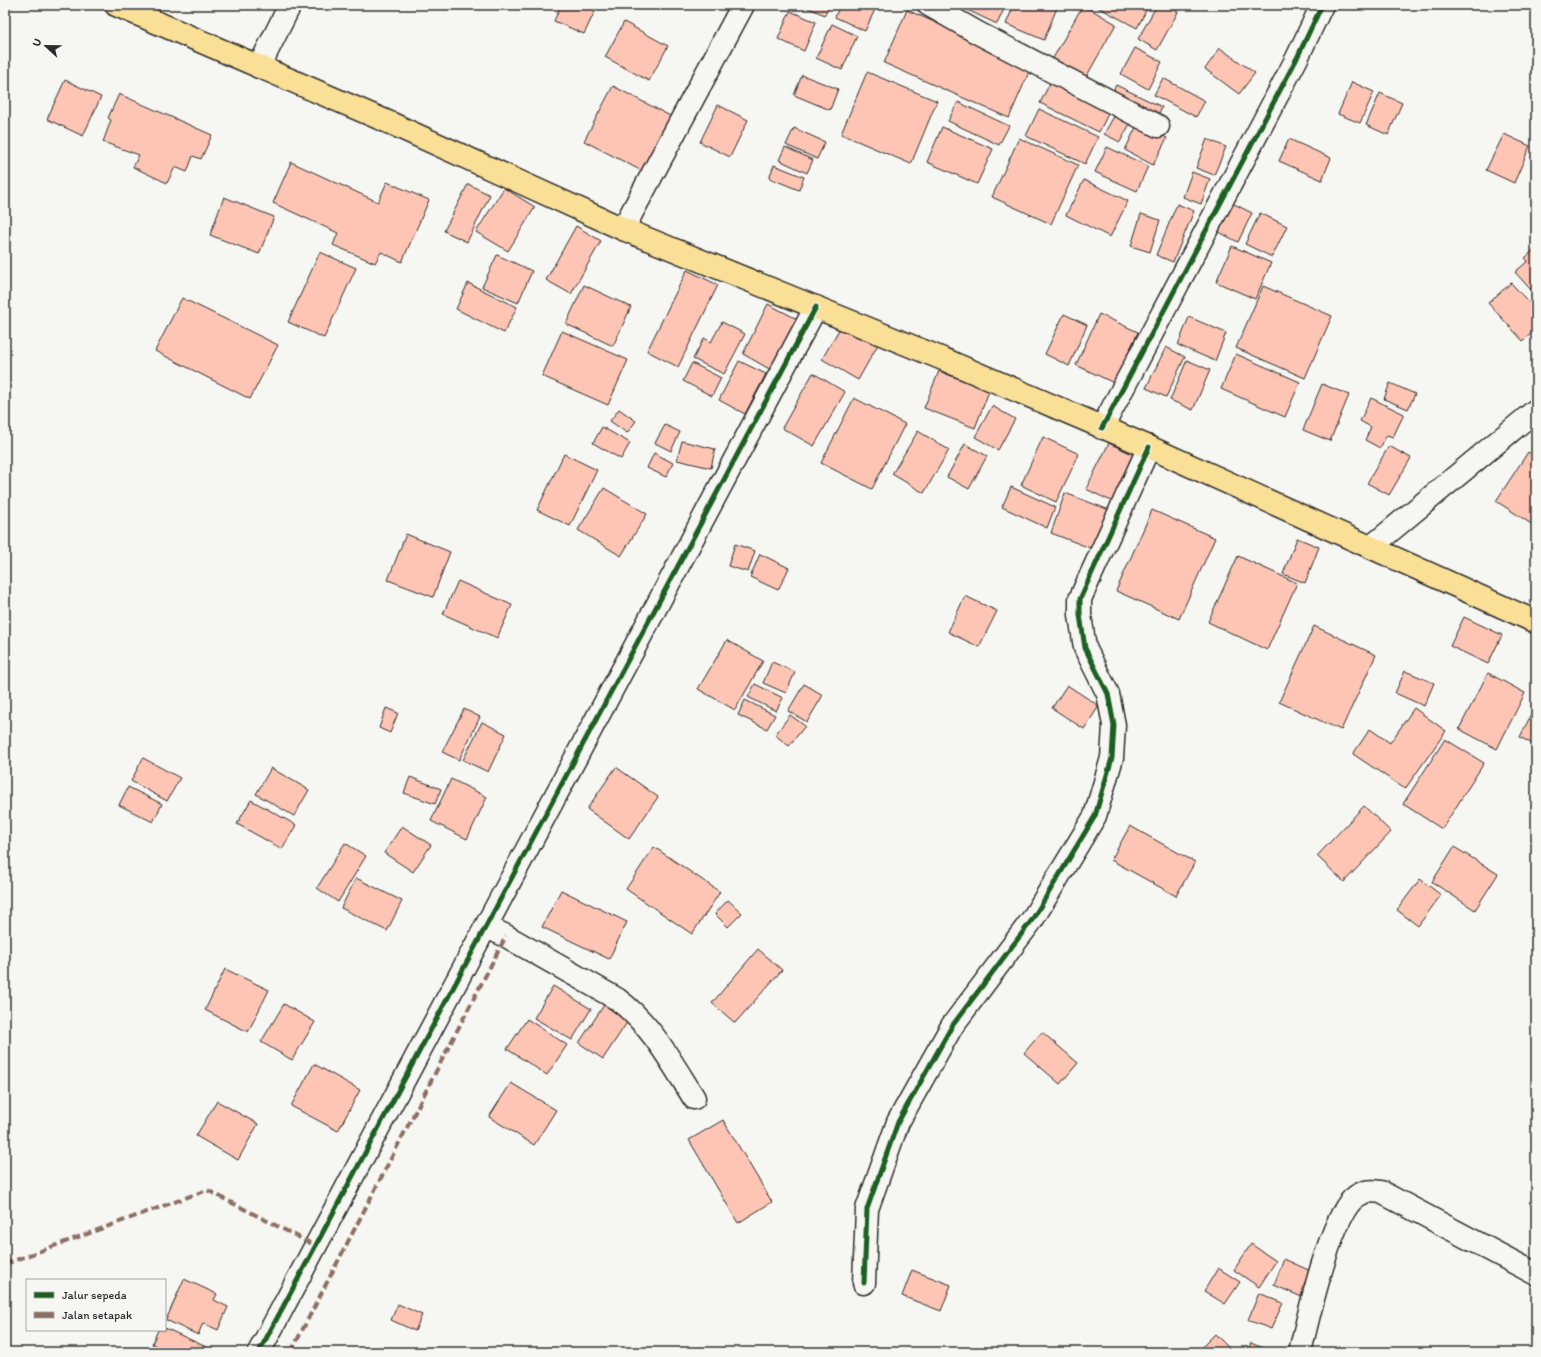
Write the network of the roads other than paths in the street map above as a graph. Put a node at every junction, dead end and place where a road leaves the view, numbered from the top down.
1 (116, 5) edge
2 (290, 5) edge
3 (743, 5) edge
4 (929, 5) edge
5 (1322, 5) edge
6 (259, 67) junction
7 (1158, 126) dead end
8 (623, 229) junction
9 (816, 307) junction
10 (1536, 410) edge
11 (1102, 428) junction
12 (1149, 448) junction
13 (1372, 547) junction
14 (1536, 622) edge
15 (487, 927) junction
16 (694, 1098) dead end
17 (1536, 1274) edge
18 (864, 1283) dead end
19 (259, 1352) edge
20 (1300, 1352) edge

1 - 6 main road
2 - 6 street
3 - 8 street
4 - 7 street
5 - 11 street
6 - 8 main road
8 - 9 main road
9 - 11 main road
9 - 15 street
10 - 13 street
11 - 12 main road
12 - 13 main road
12 - 18 street
13 - 14 main road
15 - 16 street
15 - 19 street
17 - 20 street

